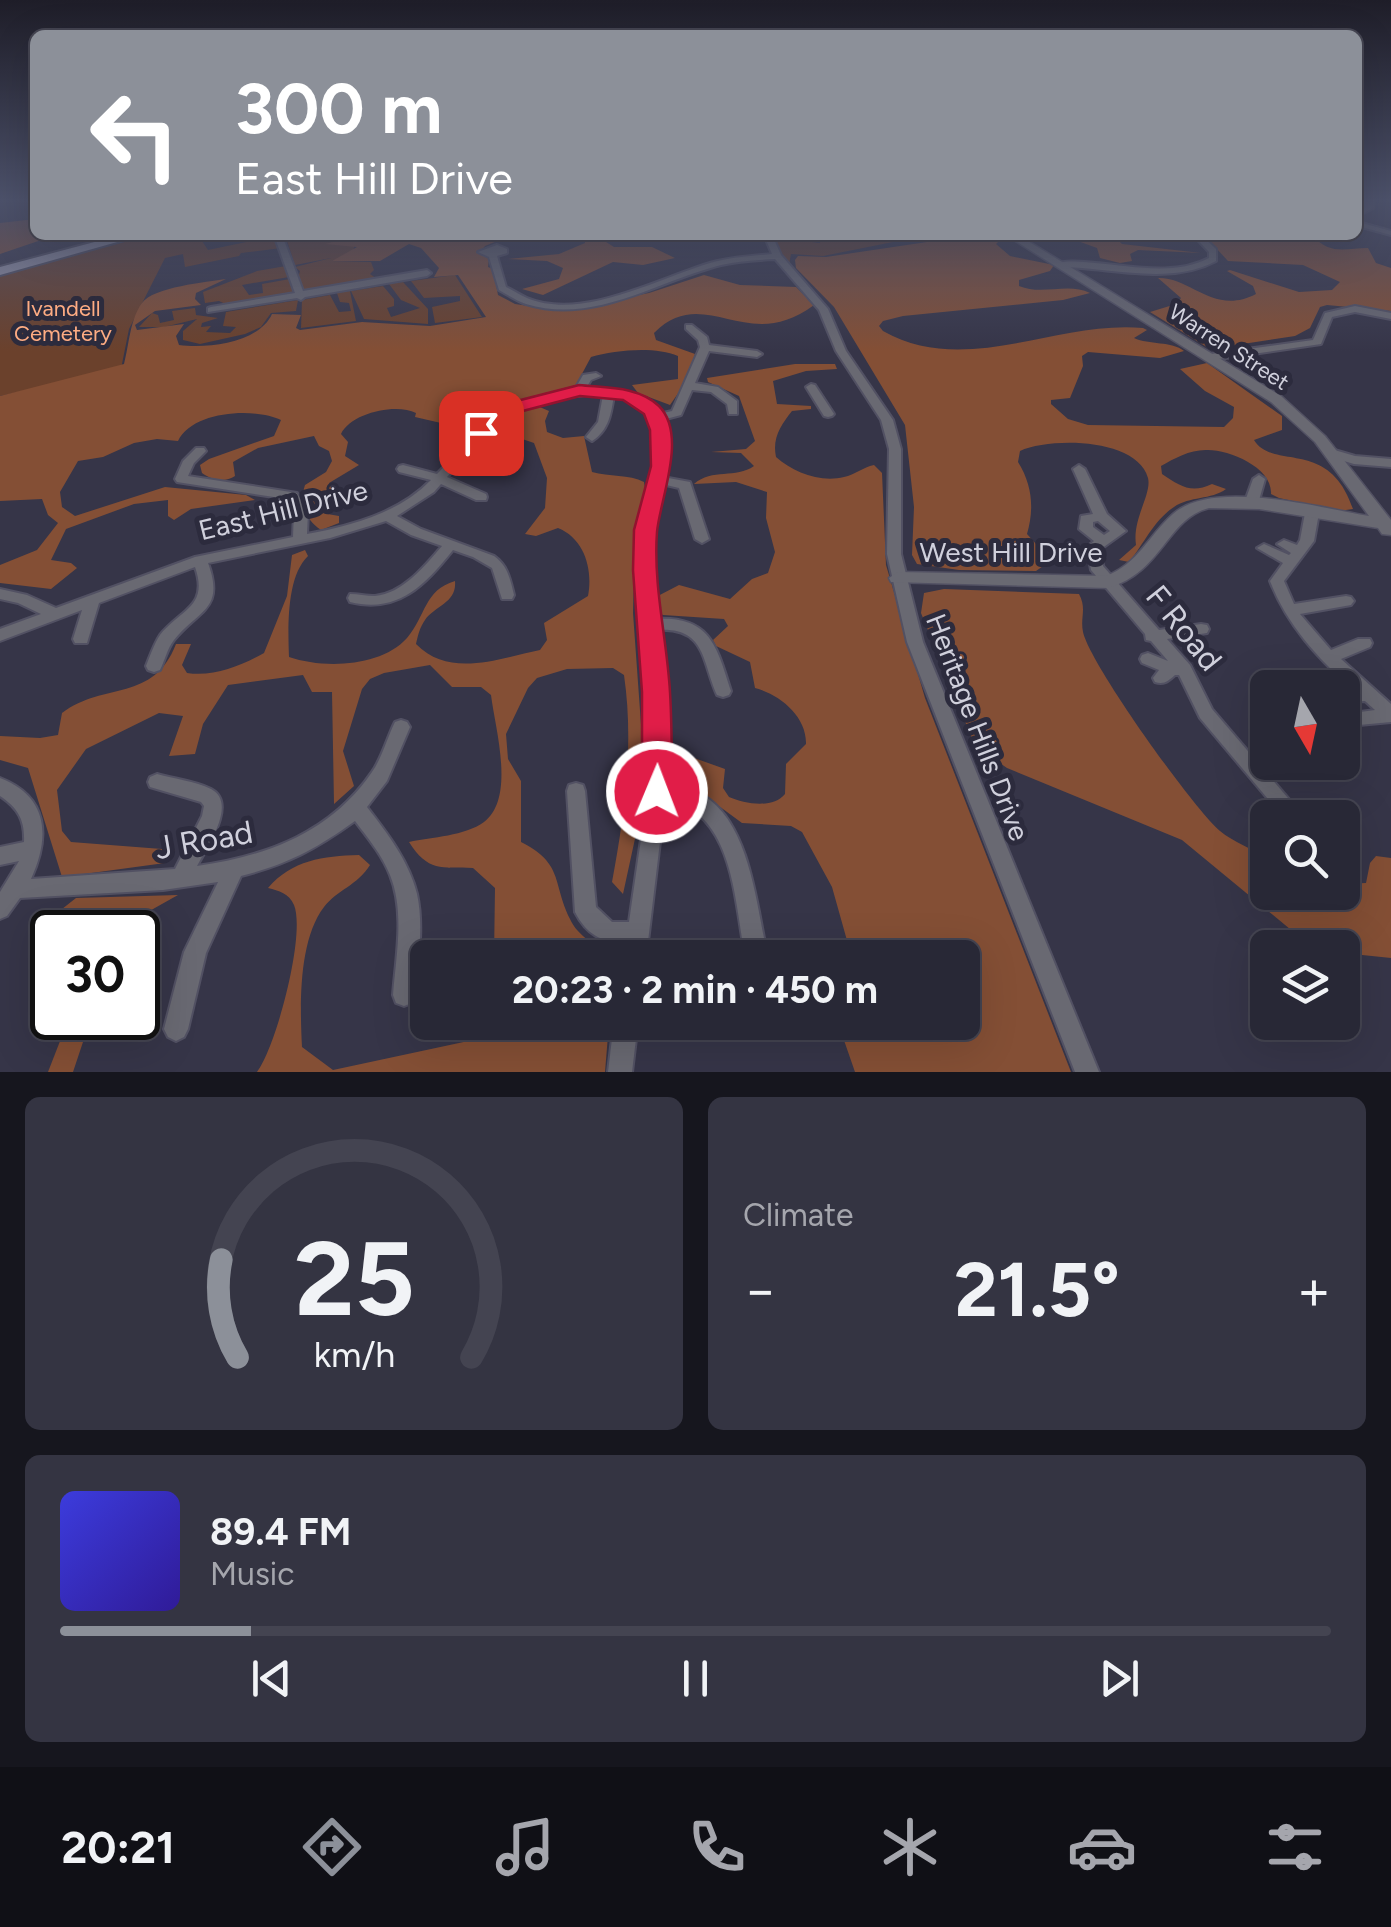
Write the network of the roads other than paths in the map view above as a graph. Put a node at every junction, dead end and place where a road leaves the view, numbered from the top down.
1 (81, 250) edge
2 (284, 250) edge
3 (751, 250) edge
4 (778, 250) edge
5 (1036, 250) edge
6 (1212, 250) edge
7 (493, 254) dead end
8 (1059, 264) junction
9 (0, 272) edge
10 (427, 273) dead end
11 (301, 297) junction
12 (211, 310) dead end
13 (1391, 316) edge
14 (689, 327) dead end
15 (704, 346) junction
16 (756, 354) dead end
17 (1211, 357) junction
18 (596, 376) dead end
19 (690, 386) junction
20 (811, 386) dead end
21 (579, 390) junction
22 (610, 392) junction
23 (732, 412) dead end
24 (828, 414) dead end
25 (656, 418) junction
26 (592, 436) dead end
27 (200, 451) dead end
28 (1331, 453) junction
29 (1391, 463) edge
30 (1080, 470) dead end
31 (408, 476) dead end
32 (439, 478) junction
33 (659, 480) junction
34 (1260, 480) dead end
35 (482, 498) dead end
36 (1251, 504) junction
37 (1312, 514) junction
38 (388, 516) junction
39 (1389, 528) edge
40 (300, 539) junction
41 (702, 539) dead end
42 (449, 546) junction
43 (1264, 548) dead end
44 (1291, 552) junction
45 (200, 560) junction
46 (898, 578) junction
47 (1108, 582) junction
48 (0, 594) edge
49 (506, 596) dead end
50 (355, 598) dead end
51 (93, 599) junction
52 (1346, 601) dead end
53 (1290, 610) junction
54 (52, 613) junction
55 (649, 625) junction
56 (1200, 630) dead end
57 (0, 634) edge
58 (1152, 636) junction
59 (81, 638) dead end
60 (1364, 644) dead end
61 (1331, 657) junction
62 (1148, 659) dead end
63 (154, 666) dead end
64 (1172, 672) junction
65 (723, 691) dead end
66 (1369, 694) junction
67 (1360, 695) edge
68 (1391, 715) edge
69 (1360, 718) edge
70 (401, 727) dead end
71 (158, 782) dead end
72 (0, 786) edge
73 (576, 791) dead end
74 (657, 792) junction
75 (1279, 800) edge
76 (356, 806) junction
77 (32, 849) junction
78 (0, 856) edge
79 (233, 872) junction
80 (181, 878) junction
81 (15, 889) junction
82 (0, 909) edge
83 (638, 933) junction
84 (637, 940) edge
85 (754, 940) edge
86 (404, 994) dead end
87 (176, 1030) dead end
88 (624, 1040) edge
89 (620, 1072) edge
90 (1087, 1072) edge

1 - 9 main road
2 - 11 street
3 - 7 street
4 - 46 street, Heritage Hills Drive
5 - 8 street, Warren Street
6 - 8 street
8 - 17 street, Warren Street
10 - 11 street
11 - 12 street
13 - 17 street
14 - 15 street
15 - 16 street
15 - 19 street
17 - 28 street, Warren Street
18 - 21 street
19 - 23 street
19 - 25 street
20 - 24 street
21 - 22 street, East Hill Drive
21 - 32 street, East Hill Drive
22 - 25 street, East Hill Drive
22 - 26 street
25 - 33 street
27 - 40 street
28 - 29 street
28 - 39 street, Warren Street
30 - 47 street
31 - 32 street
32 - 35 street
32 - 38 street, East Hill Drive
33 - 41 street
33 - 55 street
34 - 36 street
36 - 37 street, West Hill Drive
36 - 47 street, West Hill Drive
37 - 39 street, West Hill Drive
37 - 44 street
38 - 40 street, East Hill Drive
38 - 42 street
40 - 45 street, East Hill Drive
42 - 49 street
42 - 50 street
43 - 44 street
44 - 53 street
45 - 51 street, East Hill Drive
45 - 63 street
46 - 47 street, West Hill Drive
46 - 90 street, Heritage Hills Drive
47 - 58 street, F Road
48 - 54 street
51 - 54 street, East Hill Drive
51 - 59 street
52 - 53 street
53 - 61 street
54 - 57 street, East Hill Drive
55 - 65 street
55 - 74 street
56 - 58 street
58 - 64 street, F Road
60 - 61 street
61 - 66 street
62 - 64 street
64 - 75 street, F Road
66 - 67 street
66 - 68 street
68 - 69 street
70 - 76 street, J Road
71 - 80 street
72 - 77 street
73 - 83 street
74 - 83 street
74 - 85 street
76 - 79 street, J Road
76 - 86 street
77 - 78 street
77 - 81 street
79 - 80 street, J Road
79 - 87 street
80 - 81 street, J Road
81 - 82 street
83 - 84 street
88 - 89 street

